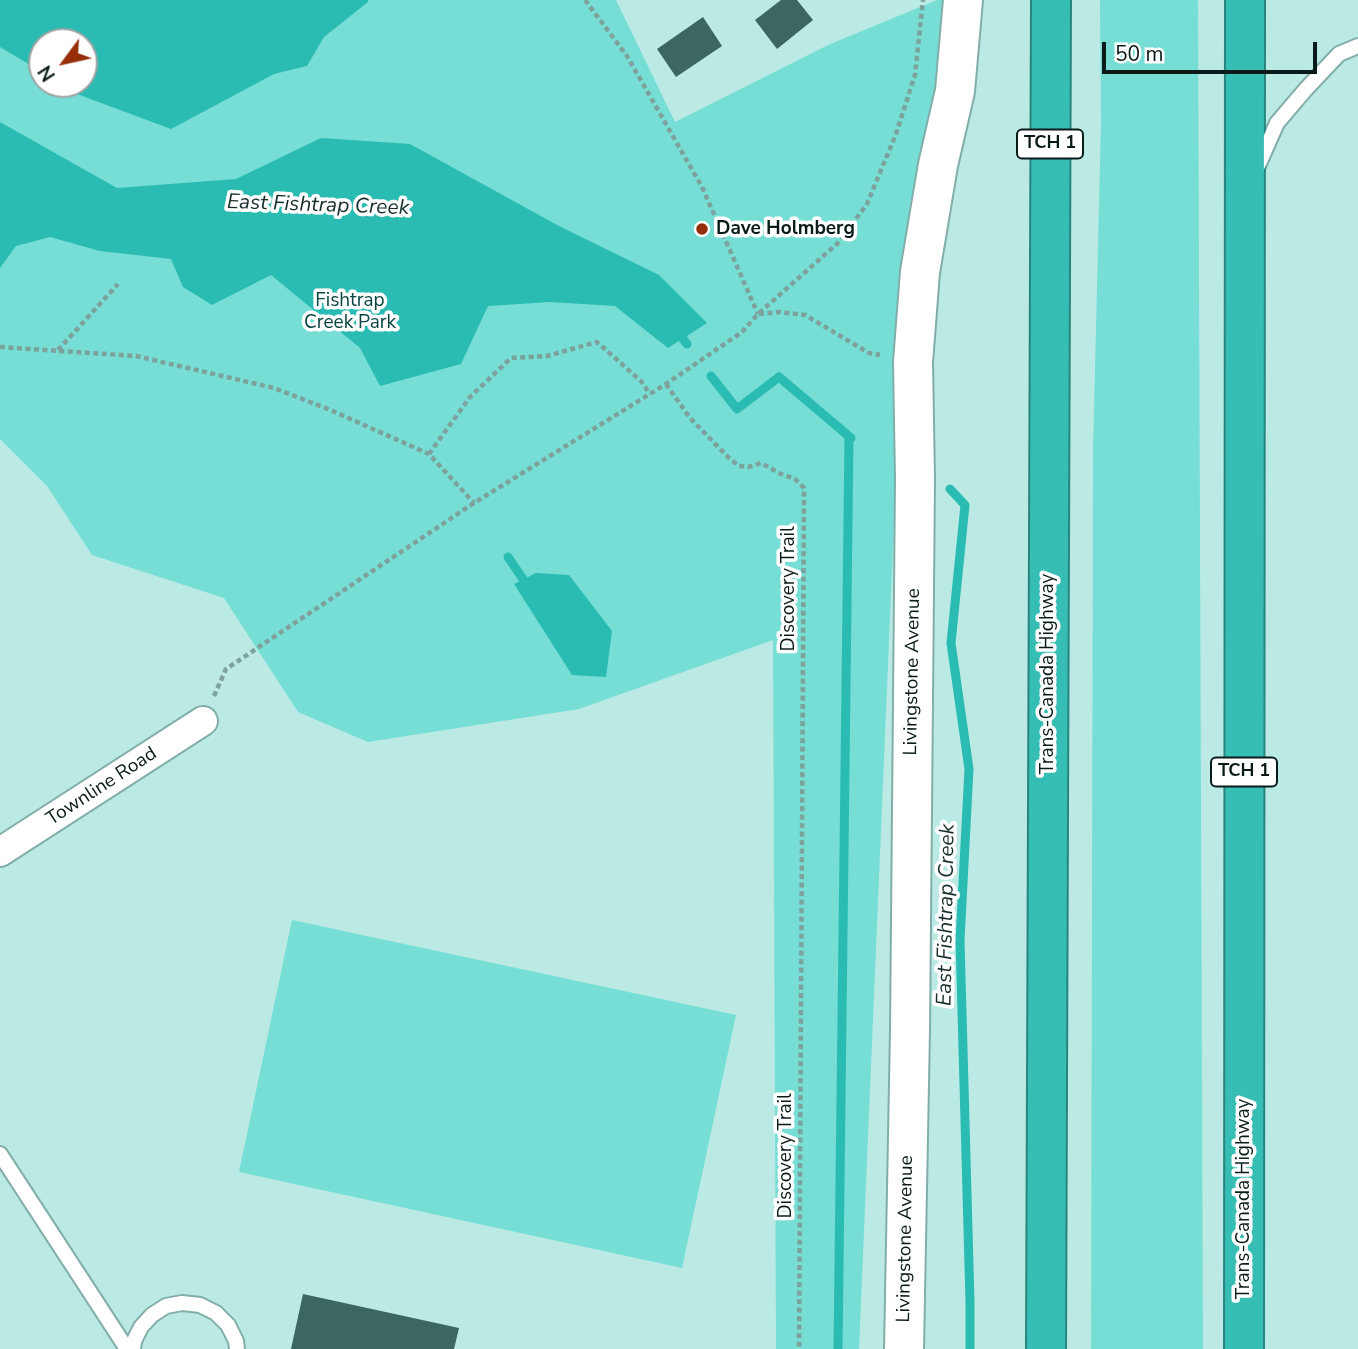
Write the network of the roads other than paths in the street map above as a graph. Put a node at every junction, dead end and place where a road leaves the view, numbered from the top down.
1 (962, 0) edge
2 (1051, 0) edge
3 (1245, 0) edge
4 (1358, 46) edge
5 (1245, 195) junction
6 (203, 721) road end
7 (0, 852) edge
8 (0, 1154) edge
9 (127, 1349) edge
10 (133, 1349) edge
11 (237, 1349) edge
12 (904, 1349) edge
13 (1046, 1349) edge
14 (1244, 1349) edge

1 - 12 street, Livingstone Avenue
2 - 13 highway, Trans-Canada Highway / TCH 1
3 - 5 highway, Trans-Canada Highway / TCH 1
4 - 5 lane
5 - 14 highway, Trans-Canada Highway / TCH 1
6 - 7 street, Townline Road
8 - 9 lane
10 - 11 lane

